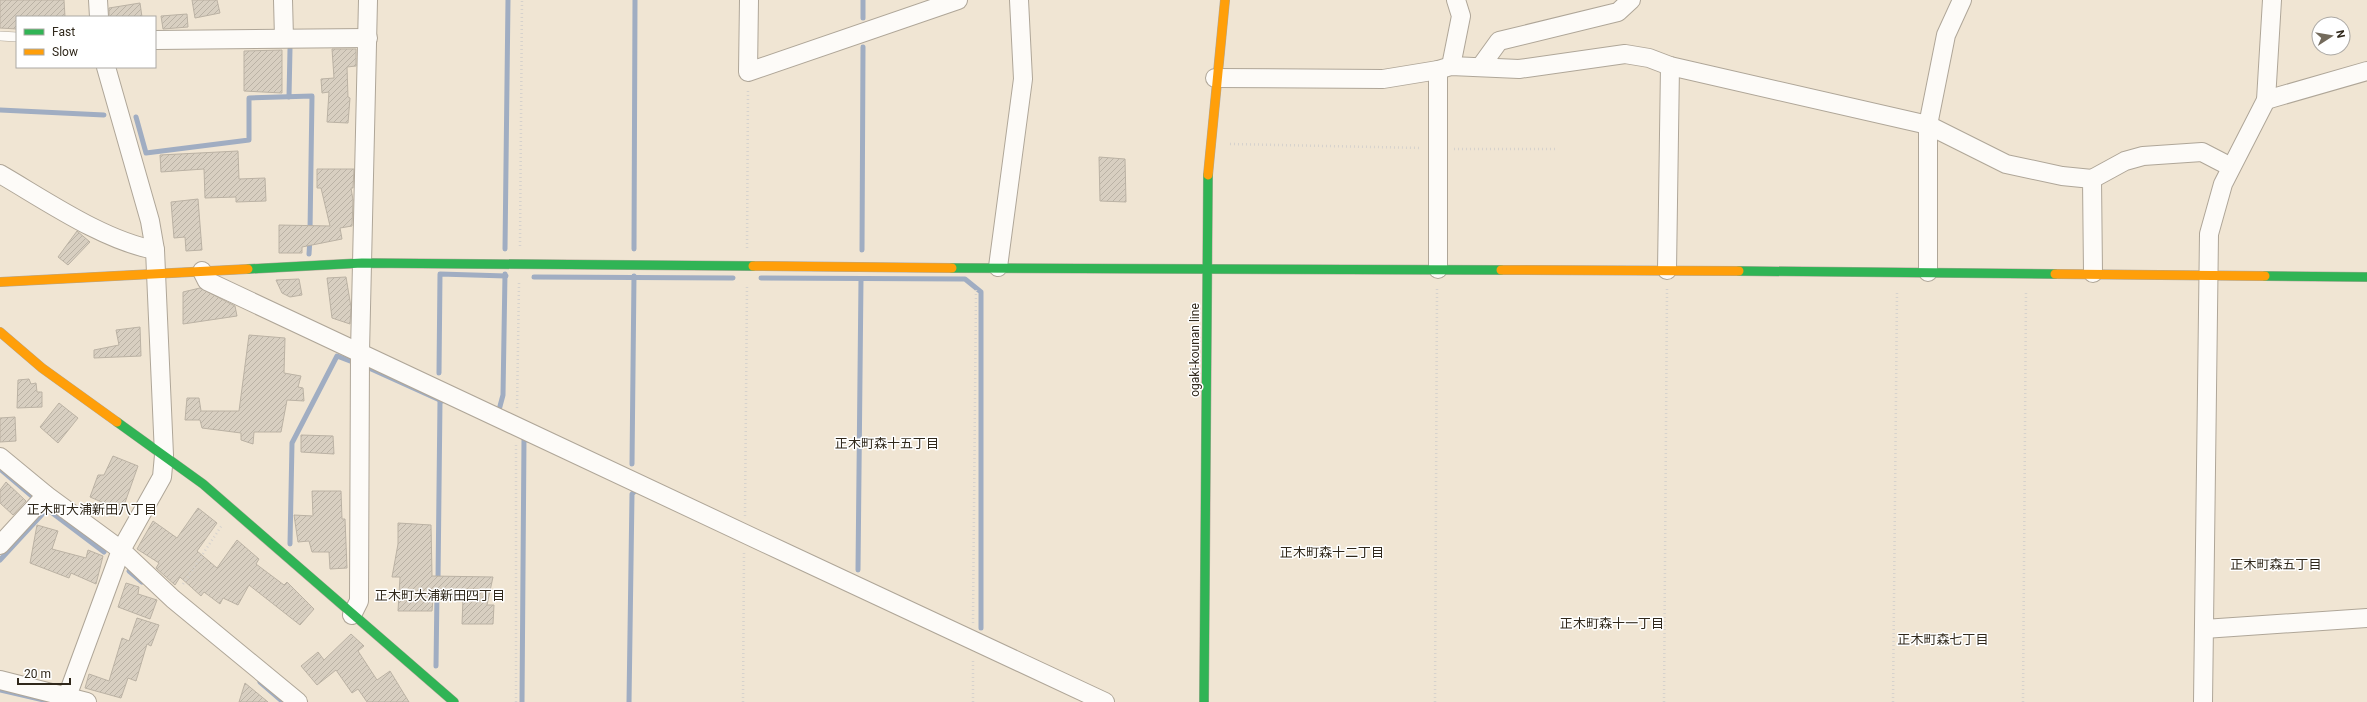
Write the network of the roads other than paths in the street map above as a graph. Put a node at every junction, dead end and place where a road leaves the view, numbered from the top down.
1 (98, 0) edge
2 (283, 0) edge
3 (368, 0) edge
4 (749, 0) edge
5 (958, 0) edge
6 (1019, 0) edge
7 (1225, 0) edge
8 (1456, 0) edge
9 (1631, 0) edge
10 (1962, 0) edge
11 (2272, 0) edge
12 (99, 16) edge
13 (0, 36) edge
14 (16, 37) edge
15 (284, 38) junction
16 (368, 38) junction
17 (156, 40) edge
18 (1481, 66) junction
19 (1670, 66) junction
20 (106, 68) edge
21 (1444, 68) junction
22 (2367, 71) edge
23 (1215, 78) junction
24 (2266, 100) junction
25 (1928, 125) junction
26 (2231, 167) junction
27 (0, 174) edge
28 (2092, 179) junction
29 (155, 250) junction
30 (362, 263) junction
31 (998, 267) junction
32 (1438, 269) junction
33 (1207, 270) junction
34 (1667, 270) junction
35 (202, 271) junction
36 (1928, 272) junction
37 (2094, 273) junction
38 (156, 274) junction
39 (2208, 275) junction
40 (2367, 277) edge
41 (0, 282) edge
42 (0, 332) edge
43 (360, 352) junction
44 (164, 455) junction
45 (0, 457) edge
46 (46, 495) junction
47 (0, 545) edge
48 (121, 550) junction
49 (352, 615) junction
50 (2367, 618) edge
51 (2204, 629) junction
52 (0, 680) edge
53 (66, 699) edge
54 (87, 702) edge
55 (298, 702) edge
56 (454, 702) edge
57 (1105, 702) edge
58 (1204, 702) edge
59 (2203, 702) edge

1 - 12 street
2 - 15 street
3 - 16 street
4 - 5 street
6 - 31 street
7 - 23 street, ogaki-kounan line
8 - 21 street
9 - 18 street
10 - 25 street
11 - 24 street
13 - 14 lane
15 - 16 street
15 - 17 street
16 - 30 street
18 - 19 street
18 - 21 street
19 - 25 street
19 - 34 street
20 - 29 street
21 - 23 street
21 - 32 street
22 - 24 street
23 - 33 street, ogaki-kounan line
24 - 26 street
25 - 28 street
25 - 36 street
26 - 28 street
26 - 39 street
27 - 29 street
28 - 37 street
29 - 38 street
30 - 31 street
30 - 35 street
30 - 43 street
31 - 33 street
32 - 33 street
32 - 34 street
33 - 58 street, ogaki-kounan line
34 - 36 street
35 - 38 street
35 - 43 street
36 - 37 street
37 - 39 street
38 - 41 street
38 - 44 street
39 - 40 street
39 - 51 street
42 - 44 street
43 - 49 street
43 - 57 street
44 - 48 street
44 - 49 street
45 - 46 street
46 - 47 street
46 - 48 street
48 - 53 street
48 - 55 street
49 - 56 street
50 - 51 street
51 - 59 street
52 - 53 street
53 - 54 street

